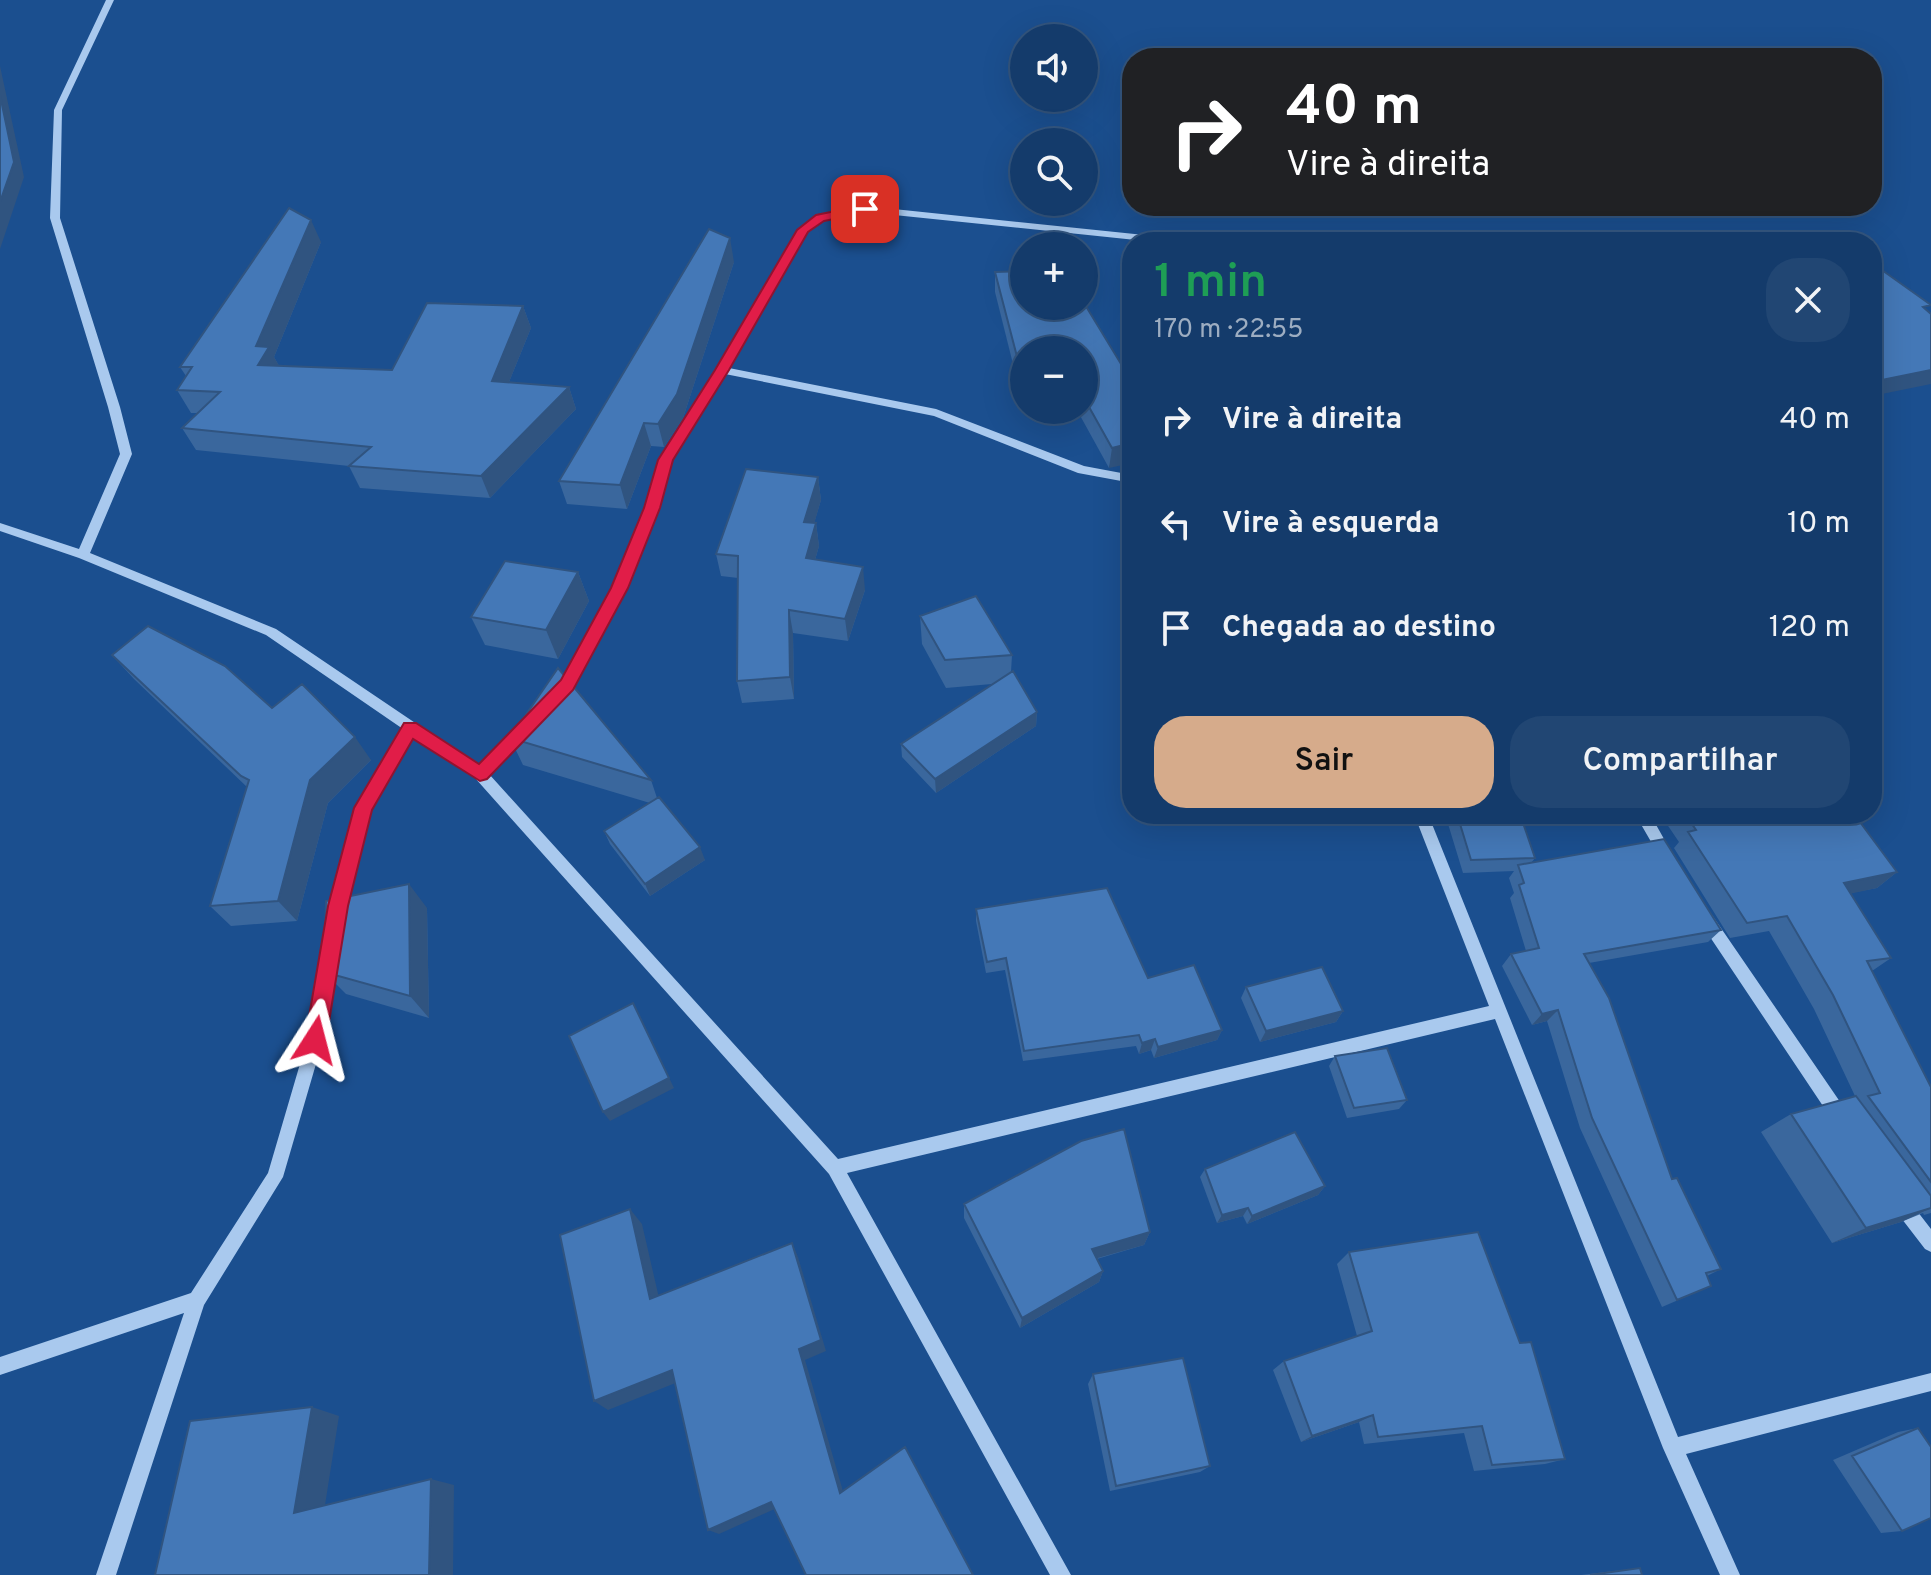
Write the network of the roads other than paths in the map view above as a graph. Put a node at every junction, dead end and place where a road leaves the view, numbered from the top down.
1 (110, 0) edge
2 (1122, 236) edge
3 (722, 370) junction
4 (1122, 477) edge
5 (0, 527) edge
6 (83, 555) junction
7 (545, 707) edge
8 (534, 718) edge
9 (410, 728) junction
10 (480, 774) junction
11 (1425, 824) edge
12 (1648, 824) edge
13 (1672, 866) edge
14 (1696, 905) edge
15 (1499, 1011) junction
16 (1846, 1127) edge
17 (835, 1168) junction
18 (1889, 1188) edge
19 (1931, 1243) edge
20 (197, 1300) junction
21 (0, 1366) edge
22 (1931, 1382) edge
23 (1673, 1448) junction
24 (106, 1575) edge
25 (1061, 1575) edge
26 (1730, 1575) edge

1 - 6 street
2 - 3 street
3 - 4 street
3 - 7 street
5 - 6 street
6 - 9 street
8 - 10 street
9 - 10 street
9 - 20 street
10 - 17 street
11 - 15 street
12 - 13 street
14 - 16 street
15 - 17 street
15 - 23 street
17 - 25 street
18 - 19 street
20 - 21 street
20 - 24 street
22 - 23 street
23 - 26 street

